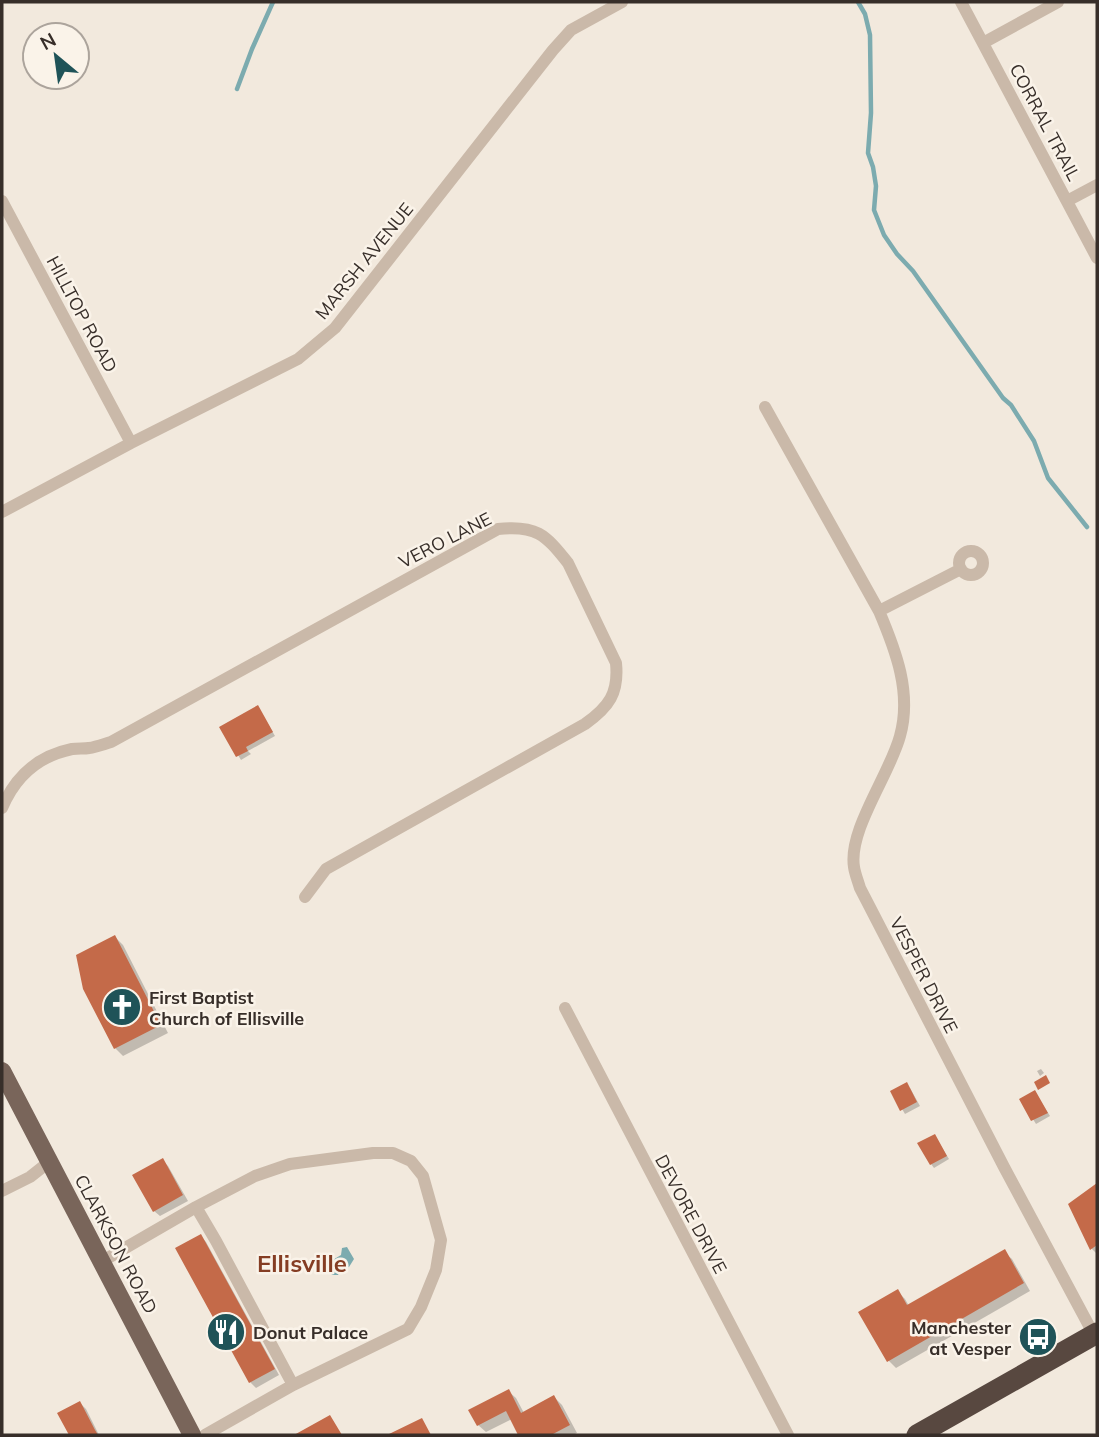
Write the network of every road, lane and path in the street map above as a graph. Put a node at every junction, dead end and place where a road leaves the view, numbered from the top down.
1 (622, 2) edge
2 (961, 2) edge
3 (1058, 2) edge
4 (983, 43) junction
5 (1097, 185) edge
6 (2, 201) edge
7 (1067, 201) junction
8 (1097, 258) edge
9 (765, 407) dead end
10 (131, 443) junction
11 (2, 512) edge
12 (961, 569) dead end
13 (878, 611) junction
14 (2, 808) edge
15 (305, 897) dead end
16 (565, 1008) dead end
17 (2, 1071) edge
18 (49, 1162) junction
19 (2, 1191) edge
20 (196, 1207) junction
21 (101, 1262) junction
22 (1096, 1334) edge
23 (293, 1385) junction
24 (192, 1435) edge
25 (205, 1435) edge
26 (788, 1435) edge
27 (917, 1435) edge

1 - 10 street, MARSH AVENUE
2 - 4 street, CORRAL TRAIL
3 - 4 street
4 - 7 street, CORRAL TRAIL
5 - 7 street
6 - 10 street, HILLTOP ROAD
7 - 8 street, CORRAL TRAIL
9 - 13 street, VESPER DRIVE
10 - 11 street, MARSH AVENUE
12 - 13 street
13 - 22 street, VESPER DRIVE
14 - 15 street, VERO LANE
16 - 26 street, DEVORE DRIVE
17 - 18 main road, CLARKSON ROAD
18 - 19 street
18 - 21 main road, CLARKSON ROAD
20 - 21 street
20 - 23 street
20 - 23 street
21 - 24 main road, CLARKSON ROAD
22 - 27 highway
23 - 25 street

